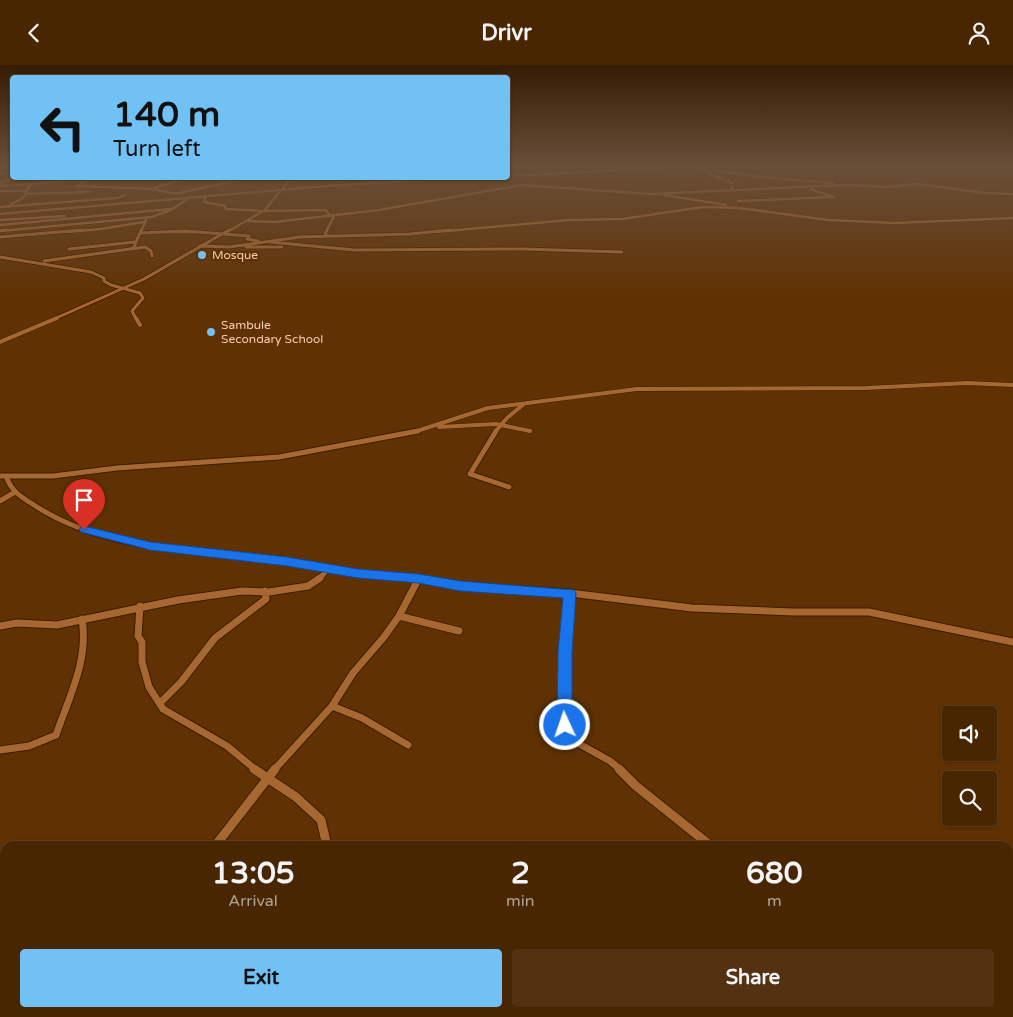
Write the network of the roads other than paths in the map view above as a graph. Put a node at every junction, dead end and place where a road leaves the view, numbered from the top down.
1 (69, 208) edge
2 (226, 208) edge
3 (266, 208) edge
4 (388, 208) edge
5 (684, 208) edge
6 (693, 208) edge
7 (733, 208) edge
8 (174, 209) joint
9 (745, 209) joint
10 (264, 211) junction
11 (676, 211) junction
12 (19, 213) junction
13 (0, 214) edge
14 (121, 214) junction
15 (329, 215) junction
16 (65, 216) dead end
17 (1013, 218) edge
18 (11, 219) junction
19 (0, 220) edge
20 (118, 221) junction
21 (146, 221) junction
22 (249, 221) junction
23 (0, 225) edge
24 (4, 225) junction
25 (120, 226) junction
26 (0, 230) edge
27 (140, 233) junction
28 (223, 235) junction
29 (249, 236) junction
30 (328, 236) junction
31 (0, 237) edge
32 (288, 237) junction
33 (262, 241) junction
34 (136, 242) junction
35 (200, 246) junction
36 (234, 247) junction
37 (309, 247) junction
38 (69, 249) dead end
39 (132, 249) junction
40 (622, 252) dead end
41 (152, 256) dead end
42 (0, 257) edge
43 (36, 262) junction
44 (122, 289) junction
45 (140, 325) dead end
46 (0, 342) edge
47 (1013, 385) edge
48 (526, 403) junction
49 (501, 425) junction
50 (432, 427) junction
51 (530, 431) dead end
52 (3, 476) edge
53 (510, 487) dead end
54 (16, 492) junction
55 (0, 501) edge
56 (329, 569) junction
57 (419, 578) junction
58 (265, 591) junction
59 (570, 593) junction
60 (140, 606) junction
61 (400, 616) junction
62 (82, 619) junction
63 (0, 626) edge
64 (459, 631) dead end
65 (1013, 642) edge
66 (160, 703) junction
67 (332, 706) junction
68 (408, 745) dead end
69 (0, 750) edge
70 (266, 778) junction
71 (219, 841) edge
72 (326, 841) edge
73 (705, 841) edge

1 - 12 street
2 - 10 street
3 - 10 street
4 - 15 street
5 - 11 street
6 - 11 street
7 - 9 street
8 - 14 street
8 - 21 street
9 - 17 street
10 - 15 street
10 - 22 street
11 - 30 street
12 - 13 street
12 - 18 street
14 - 20 street
14 - 24 street
15 - 22 street
15 - 30 street
16 - 18 street
18 - 19 street
20 - 21 street
20 - 25 street
20 - 26 street
21 - 25 street
21 - 27 street
22 - 28 street
23 - 24 street
24 - 26 street
25 - 31 street
27 - 28 street
27 - 34 street
28 - 29 street
28 - 35 street
29 - 32 street
29 - 33 street
30 - 32 street
32 - 33 street
33 - 36 street
33 - 37 street
34 - 38 street
34 - 39 street
35 - 36 street
35 - 44 street
36 - 37 street
37 - 40 street
39 - 41 street
39 - 43 street
42 - 43 street
43 - 44 street
44 - 45 street
44 - 46 street
47 - 48 street
48 - 49 street
48 - 50 street
49 - 50 street
49 - 51 street
49 - 53 street
50 - 52 street
52 - 54 street
54 - 55 street
54 - 56 street
56 - 57 street
56 - 58 street
57 - 59 street
57 - 61 street
58 - 60 street
58 - 66 street
59 - 65 street
59 - 73 street
60 - 62 street
60 - 66 street
61 - 64 street
61 - 67 street
62 - 63 street
62 - 69 street
66 - 70 street
67 - 68 street
67 - 70 street
70 - 71 street
70 - 72 street

